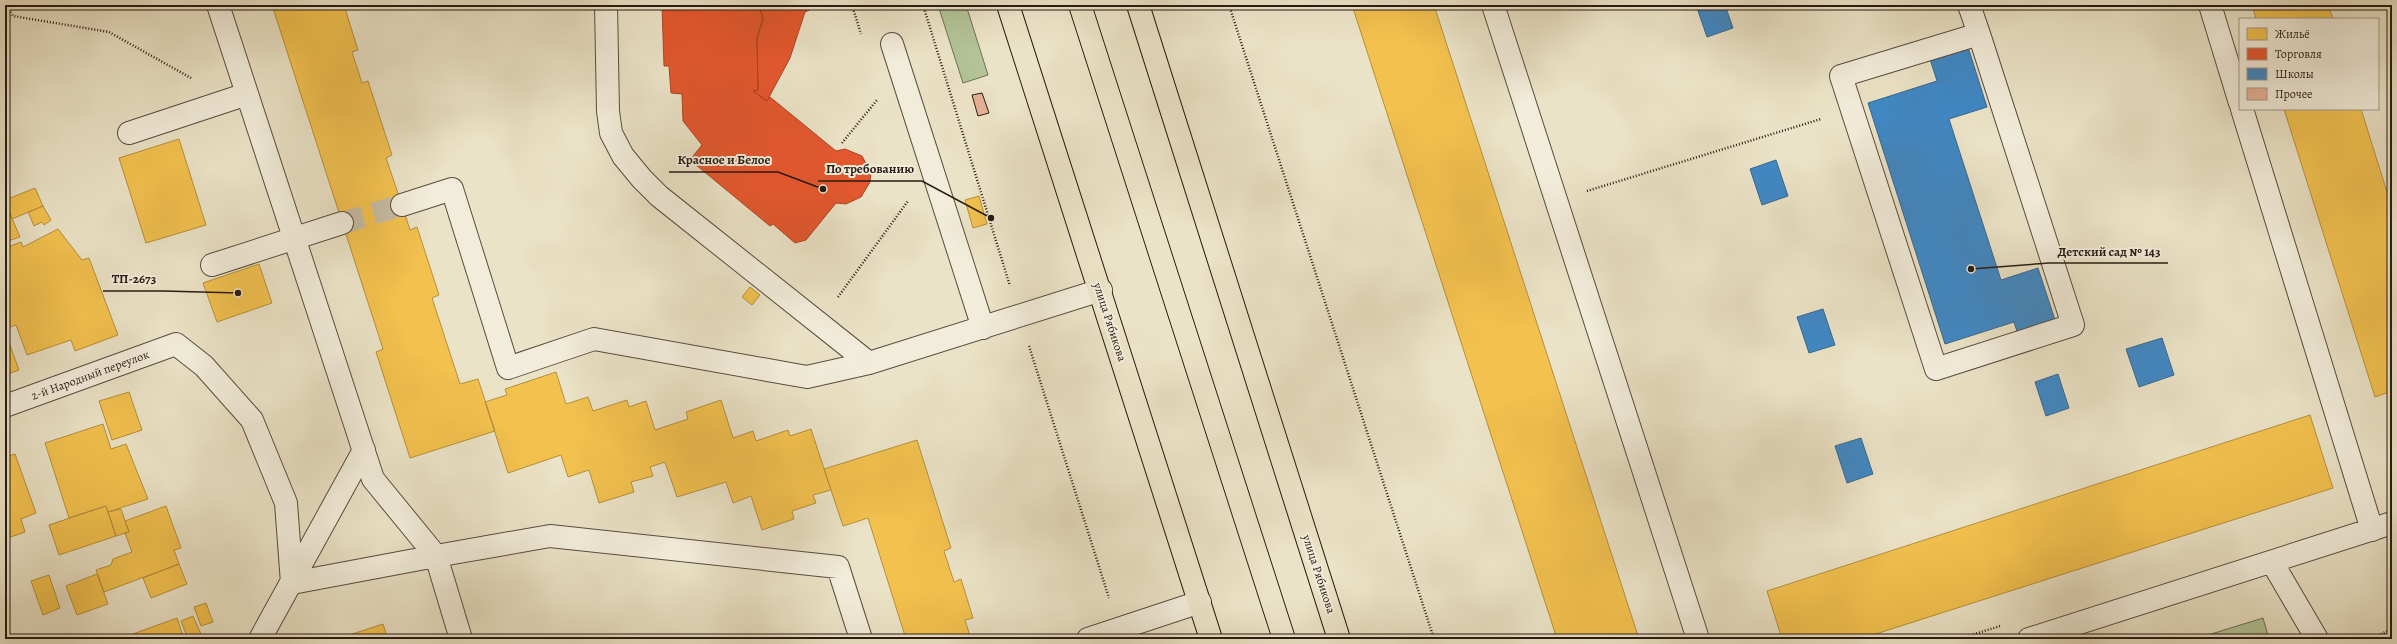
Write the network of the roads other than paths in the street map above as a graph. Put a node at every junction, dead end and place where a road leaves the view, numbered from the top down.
1 (218, 5) edge
2 (606, 5) edge
3 (1008, 5) edge
4 (1138, 5) edge
5 (1493, 5) edge
6 (1969, 5) edge
7 (2210, 5) edge
8 (1979, 34) junction
9 (892, 44) dead end
10 (238, 97) junction
11 (2239, 100) edge
12 (2242, 110) edge
13 (129, 133) dead end
14 (402, 205) tunnel mouth
15 (342, 223) tunnel mouth
16 (295, 238) junction
17 (212, 265) dead end
18 (1100, 290) junction
19 (983, 328) junction
20 (869, 363) junction
21 (5, 406) edge
22 (364, 450) junction
23 (2382, 526) edge
24 (436, 556) junction
25 (2272, 562) junction
26 (292, 583) junction
27 (1200, 602) junction
28 (260, 639) edge
29 (461, 639) edge
30 (861, 639) edge
31 (1088, 639) edge
32 (1212, 639) edge
33 (1339, 639) edge
34 (1698, 639) edge
35 (2029, 639) edge
36 (2317, 639) edge

1 - 10 street
2 - 20 street
3 - 18 main road, улица Рябикова
4 - 33 main road, улица Рябикова
5 - 34 street
6 - 8 street
7 - 11 street
8 - 8 street
9 - 19 street
10 - 13 street
10 - 16 street
12 - 23 street
14 - 20 street
15 - 16 street
16 - 17 street
16 - 22 street
18 - 19 street
18 - 27 main road, улица Рябикова
19 - 20 street
21 - 26 street, 2-й Народный переулок
22 - 24 street
22 - 26 street
23 - 25 street
24 - 26 street
24 - 29 street
24 - 30 street
25 - 35 street
25 - 36 street
26 - 28 street
27 - 31 street
27 - 32 main road, улица Рябикова

